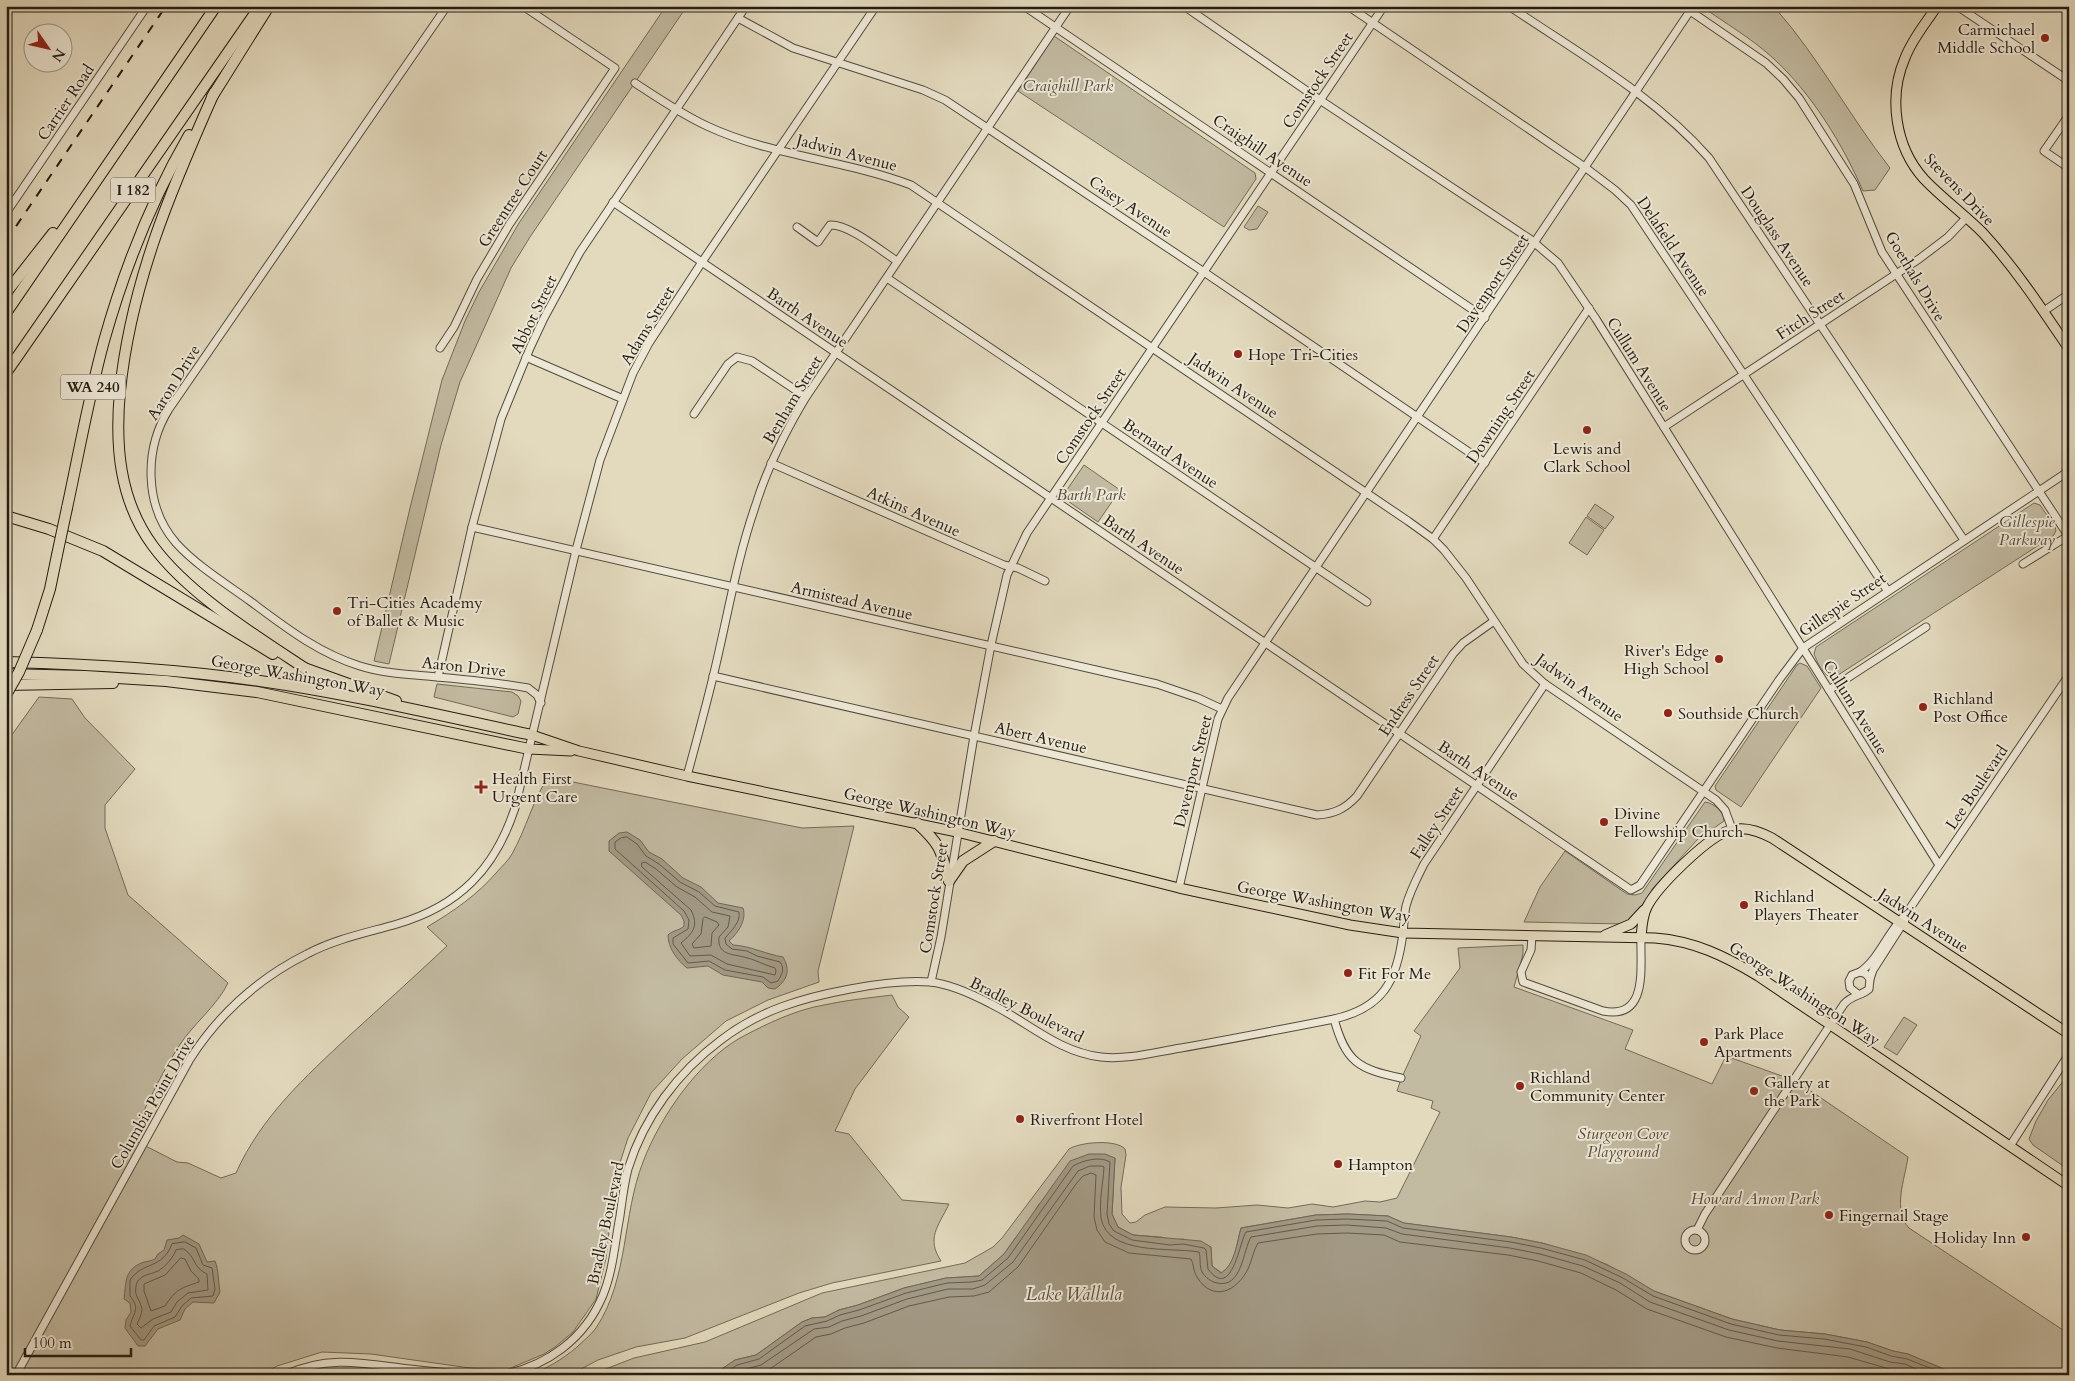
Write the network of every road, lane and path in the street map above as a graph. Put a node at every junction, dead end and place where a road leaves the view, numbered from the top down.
1 (147, 6) edge
2 (216, 6) edge
3 (260, 6) edge
4 (269, 6) edge
5 (447, 6) edge
6 (523, 6) edge
7 (746, 6) edge
8 (876, 6) edge
9 (1024, 6) edge
10 (1070, 6) edge
11 (1184, 6) edge
12 (1348, 6) edge
13 (1384, 6) edge
14 (1509, 6) edge
15 (1683, 6) edge
16 (1937, 6) edge
17 (1957, 6) edge
18 (1690, 11) junction
19 (738, 18) junction
20 (1373, 23) junction
21 (1056, 27) junction
22 (839, 62) junction
23 (2069, 81) edge
24 (635, 82) dead end
25 (214, 92) junction
26 (1637, 92) junction
27 (1320, 100) junction
28 (677, 110) junction
29 (2069, 115) edge
30 (988, 127) junction
31 (779, 149) junction
32 (110, 160) junction
33 (1586, 168) junction
34 (2069, 168) edge
35 (1271, 173) junction
36 (613, 202) junction
37 (938, 202) junction
38 (6, 213) edge
39 (1966, 217) junction
40 (797, 227) dead end
41 (1535, 243) junction
42 (898, 261) junction
43 (702, 262) junction
44 (1204, 272) junction
45 (1896, 274) junction
46 (886, 278) junction
47 (6, 293) edge
48 (2069, 294) edge
49 (1589, 308) junction
50 (2044, 312) junction
51 (6, 313) edge
52 (1485, 318) junction
53 (1820, 323) junction
54 (440, 348) dead end
55 (1153, 348) junction
56 (2069, 349) edge
57 (836, 352) junction
58 (526, 357) junction
59 (6, 373) edge
60 (1744, 374) junction
61 (806, 397) junction
62 (623, 399) junction
63 (694, 414) dead end
64 (1418, 417) junction
65 (1102, 423) junction
66 (1664, 427) junction
67 (771, 463) junction
68 (1485, 463) junction
69 (2069, 471) edge
70 (2038, 490) junction
71 (1366, 493) junction
72 (1052, 498) junction
73 (6, 516) edge
74 (472, 526) junction
75 (2068, 536) edge
76 (1433, 539) junction
77 (1964, 540) junction
78 (576, 550) junction
79 (2023, 564) dead end
80 (1010, 567) junction
81 (1316, 568) junction
82 (1046, 581) dead end
83 (733, 587) junction
84 (1888, 590) junction
85 (1367, 602) dead end
86 (1494, 621) junction
87 (1926, 627) dead end
88 (1265, 643) junction
89 (991, 645) junction
90 (1803, 648) junction
91 (6, 662) edge
92 (309, 670) junction
93 (6, 674) edge
94 (714, 676) junction
95 (2069, 676) edge
96 (438, 677) junction
97 (166, 681) junction
98 (1545, 684) junction
99 (6, 685) edge
100 (1829, 690) junction
101 (6, 695) edge
102 (541, 703) junction
103 (1222, 710) junction
104 (432, 713) junction
105 (1399, 733) junction
106 (532, 735) junction
107 (974, 736) junction
108 (529, 749) junction
109 (579, 751) junction
110 (688, 776) junction
111 (1476, 785) junction
112 (1201, 788) junction
113 (1704, 791) junction
114 (1357, 796) joint
115 (916, 823) junction
116 (1732, 830) junction
117 (957, 832) junction
118 (994, 841) junction
119 (1939, 865) junction
120 (949, 881) junction
121 (1179, 888) junction
122 (1634, 890) joint
123 (1647, 906) junction
124 (1901, 922) junction
125 (1403, 933) junction
126 (1532, 936) junction
127 (1600, 937) junction
128 (1641, 938) junction
129 (1860, 972) junction
130 (1870, 979) junction
131 (931, 982) junction
132 (1858, 994) junction
133 (1334, 1019) junction
134 (1829, 1026) junction
135 (2069, 1034) edge
136 (2069, 1054) edge
137 (1401, 1078) dead end
138 (2010, 1146) junction
139 (2069, 1186) edge
140 (1698, 1230) dead end
141 (16, 1375) edge
142 (284, 1375) edge
143 (466, 1375) edge
144 (502, 1375) edge

1 - 38 street, Carrier Road
2 - 32 highway, I 182
3 - 59 highway, I 182
4 - 25 highway, WA 240
5 - 96 street, Aaron Drive
6 - 54 street, Greentree Court
7 - 19 street, Abbot Street
8 - 22 street, Adams Street
9 - 21 street, Craighill Avenue
10 - 21 street, Benham Street
11 - 27 street, Cullum Avenue
12 - 20 street, Delafield Avenue
13 - 20 street, Comstock Street
14 - 26 street, Douglass Avenue
15 - 18 street, Goethals Drive
16 - 39 main road, Stevens Drive
17 - 23 street
18 - 26 street, Davenport Street
18 - 45 street, Goethals Drive
19 - 22 street, Casey Avenue
19 - 28 street, Abbot Street
20 - 27 street, Comstock Street
20 - 33 street, Delafield Avenue
21 - 30 street, Benham Street
21 - 35 street, Craighill Avenue
22 - 30 street, Casey Avenue
22 - 31 street, Adams Street
24 - 28 street, Jadwin Avenue
25 - 92 highway
25 - 101 highway, WA 240, bridge
26 - 33 street, Davenport Street
26 - 53 street, Douglass Avenue
27 - 35 street, Comstock Street
27 - 41 street, Cullum Avenue
28 - 31 street, Jadwin Avenue
28 - 36 street, Abbot Street
29 - 34 street
30 - 37 street, Benham Street
30 - 44 street, Casey Avenue
31 - 37 street, Jadwin Avenue
31 - 43 street, Adams Street
32 - 47 highway
32 - 51 highway, I 182
33 - 41 street, Davenport Street
33 - 60 street, Delafield Avenue
35 - 44 street, Comstock Street
35 - 52 street, Craighill Avenue
36 - 43 street, Barth Avenue
36 - 58 street, Abbot Street
37 - 42 street, Benham Street
37 - 55 street, Jadwin Avenue
39 - 45 street, Fitch Street
39 - 50 main road, Stevens Drive
40 - 42 street
41 - 49 street, Cullum Avenue
41 - 52 street, Davenport Street
42 - 46 street, Benham Street
43 - 57 street, Barth Avenue
43 - 62 street, Adams Street
44 - 55 street, Comstock Street
44 - 64 street, Casey Avenue
45 - 53 street, Fitch Street
45 - 70 street, Goethals Drive
46 - 57 street, Benham Street
46 - 65 street, Bernard Avenue
48 - 50 street
49 - 66 street, Cullum Avenue
49 - 68 street, Downing Street
50 - 56 main road, Stevens Drive
52 - 64 street, Davenport Street
53 - 60 street, Fitch Street
53 - 77 street, Douglass Avenue
55 - 65 street, Comstock Street
55 - 71 street, Jadwin Avenue
57 - 61 street, Benham Street
57 - 72 street, Barth Avenue
58 - 62 street
58 - 74 street, Abbot Street
60 - 66 street, Fitch Street
60 - 84 street, Delafield Avenue
61 - 63 street
61 - 67 street, Benham Street
62 - 78 street, Adams Street
64 - 68 street, Casey Avenue
64 - 71 street, Davenport Street
65 - 72 street, Comstock Street
65 - 81 street, Bernard Avenue
66 - 90 street, Cullum Avenue
67 - 80 street, Atkins Avenue
67 - 83 street, Benham Street
68 - 76 street, Downing Street
69 - 70 street, Gillespie Street
70 - 75 street, Goethals Drive
70 - 77 street, Gillespie Street
71 - 76 street, Jadwin Avenue
71 - 81 street, Davenport Street
72 - 80 street, Comstock Street
72 - 88 street, Barth Avenue
73 - 92 highway
74 - 78 street, Armistead Avenue
74 - 96 street, Abbot Street
75 - 79 street
76 - 86 street, Jadwin Avenue
77 - 84 street, Gillespie Street
78 - 83 street, Armistead Avenue
78 - 102 street, Adams Street
80 - 82 street, Atkins Avenue
80 - 89 street, Comstock Street
81 - 85 street
81 - 88 street, Davenport Street
83 - 89 street, Armistead Avenue
83 - 94 street, Benham Street
84 - 90 street, Gillespie Street
86 - 98 street, Jadwin Avenue
86 - 105 street, Endress Street
87 - 100 street
88 - 103 street, Davenport Street
88 - 105 street, Barth Avenue
89 - 103 street, Armistead Avenue
89 - 107 street, Comstock Street
90 - 100 street, Cullum Avenue
90 - 113 street, Gillespie Street
91 - 104 highway, George Washington Way
92 - 104 highway
93 - 97 highway, George Washington Way
94 - 107 street, Abert Avenue
94 - 110 street, Benham Street
95 - 119 street, Lee Boulevard
96 - 102 street, Aaron Drive
97 - 99 highway
97 - 108 highway, George Washington Way
98 - 111 street, Falley Street
98 - 113 street, Jadwin Avenue
100 - 119 street, Cullum Avenue
102 - 106 street
103 - 112 street, Davenport Street
104 - 106 highway, George Washington Way
105 - 111 street, Barth Avenue
105 - 114 street, Endress Street
106 - 108 street, Columbia Point Drive
106 - 109 main road, George Washington Way
107 - 112 street, Abert Avenue
107 - 117 street, Comstock Street
108 - 109 main road, George Washington Way
108 - 141 street, Columbia Point Drive
109 - 110 main road, George Washington Way
110 - 115 main road, George Washington Way
111 - 122 street, Barth Avenue
111 - 125 street, Falley Street
112 - 114 street, Abert Avenue
112 - 121 street, Davenport Street
113 - 116 street, Jadwin Avenue
113 - 122 street, Gillespie Street
115 - 117 main road, George Washington Way
115 - 120 highway
116 - 123 main road
116 - 124 main road, Jadwin Avenue
117 - 118 main road, George Washington Way
117 - 120 street, Comstock Street
118 - 120 highway
118 - 121 main road, George Washington Way
119 - 124 street, Lee Boulevard
120 - 131 street, Comstock Street
121 - 125 main road, George Washington Way
123 - 127 main road
123 - 128 main road
124 - 129 street, Lee Boulevard
124 - 130 street, Lee Boulevard
124 - 135 main road, Jadwin Avenue
125 - 126 main road, George Washington Way
125 - 133 street, Bradley Boulevard
126 - 127 main road, George Washington Way
126 - 128 street
127 - 128 main road, George Washington Way
128 - 134 main road, George Washington Way
129 - 130 street
129 - 132 street, Lee Boulevard
130 - 132 street, Lee Boulevard
131 - 133 street, Bradley Boulevard
131 - 144 street, Bradley Boulevard
132 - 134 street, Lee Boulevard
133 - 137 street
134 - 138 main road, George Washington Way
134 - 140 street, Lee Boulevard
136 - 138 street
138 - 139 main road, George Washington Way
142 - 143 street

